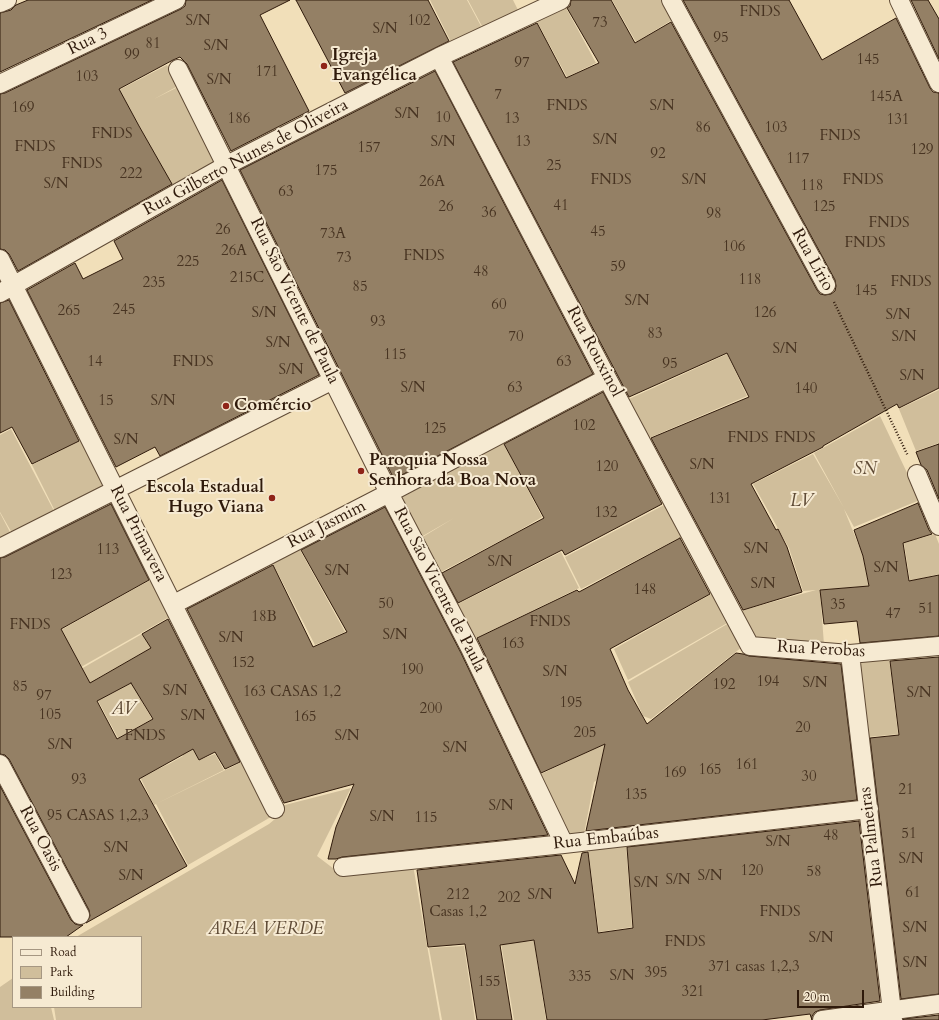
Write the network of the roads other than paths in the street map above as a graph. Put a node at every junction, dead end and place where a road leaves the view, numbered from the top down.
1 (7, 0) edge
2 (176, 0) edge
3 (561, 0) edge
4 (671, 0) edge
5 (900, 0) edge
6 (0, 3) edge
7 (440, 57) junction
8 (178, 68) dead end
9 (939, 83) edge
10 (0, 84) edge
11 (227, 165) junction
12 (0, 259) edge
13 (826, 285) road end
14 (7, 289) edge
15 (607, 378) junction
16 (333, 380) junction
17 (917, 474) road end
18 (116, 489) junction
19 (389, 494) junction
20 (939, 526) edge
21 (0, 548) edge
22 (174, 604) junction
23 (750, 646) joint
24 (939, 646) edge
25 (850, 654) junction
26 (0, 764) edge
27 (275, 809) dead end
28 (869, 809) junction
29 (564, 844) junction
30 (343, 867) dead end
31 (80, 915) dead end
32 (939, 1004) edge
33 (893, 1015) edge
34 (822, 1020) edge

1 - 6 street
2 - 10 street, Rua 3
3 - 7 street, Rua Gilberto Nunes de Oliveira
4 - 13 street, Rua Lírio
5 - 9 street
7 - 11 street, Rua Gilberto Nunes de Oliveira
7 - 15 street, Rua Rouxinol
8 - 11 street, Rua São Vicente de Paula
11 - 14 street, Rua Gilberto Nunes de Oliveira
11 - 16 street, Rua São Vicente de Paula
12 - 14 street, Rua Primavera
14 - 18 street, Rua Primavera
15 - 19 street, Rua Jasmim
15 - 23 street, Rua Rouxinol
16 - 18 street
16 - 19 street, Rua São Vicente de Paula
17 - 20 street
18 - 21 street
18 - 22 street, Rua Primavera
19 - 22 street, Rua Jasmim
19 - 29 street, Rua São Vicente de Paula
22 - 27 street, Rua Primavera
23 - 25 street, Rua Perobas
24 - 25 street, Rua Perobas
25 - 28 street, Rua Palmeiras
26 - 31 street, Rua Oasis
28 - 29 street, Rua Embaúbas
28 - 33 street, Rua Palmeiras
29 - 30 street, Rua Embaúbas
32 - 33 street
33 - 34 street

